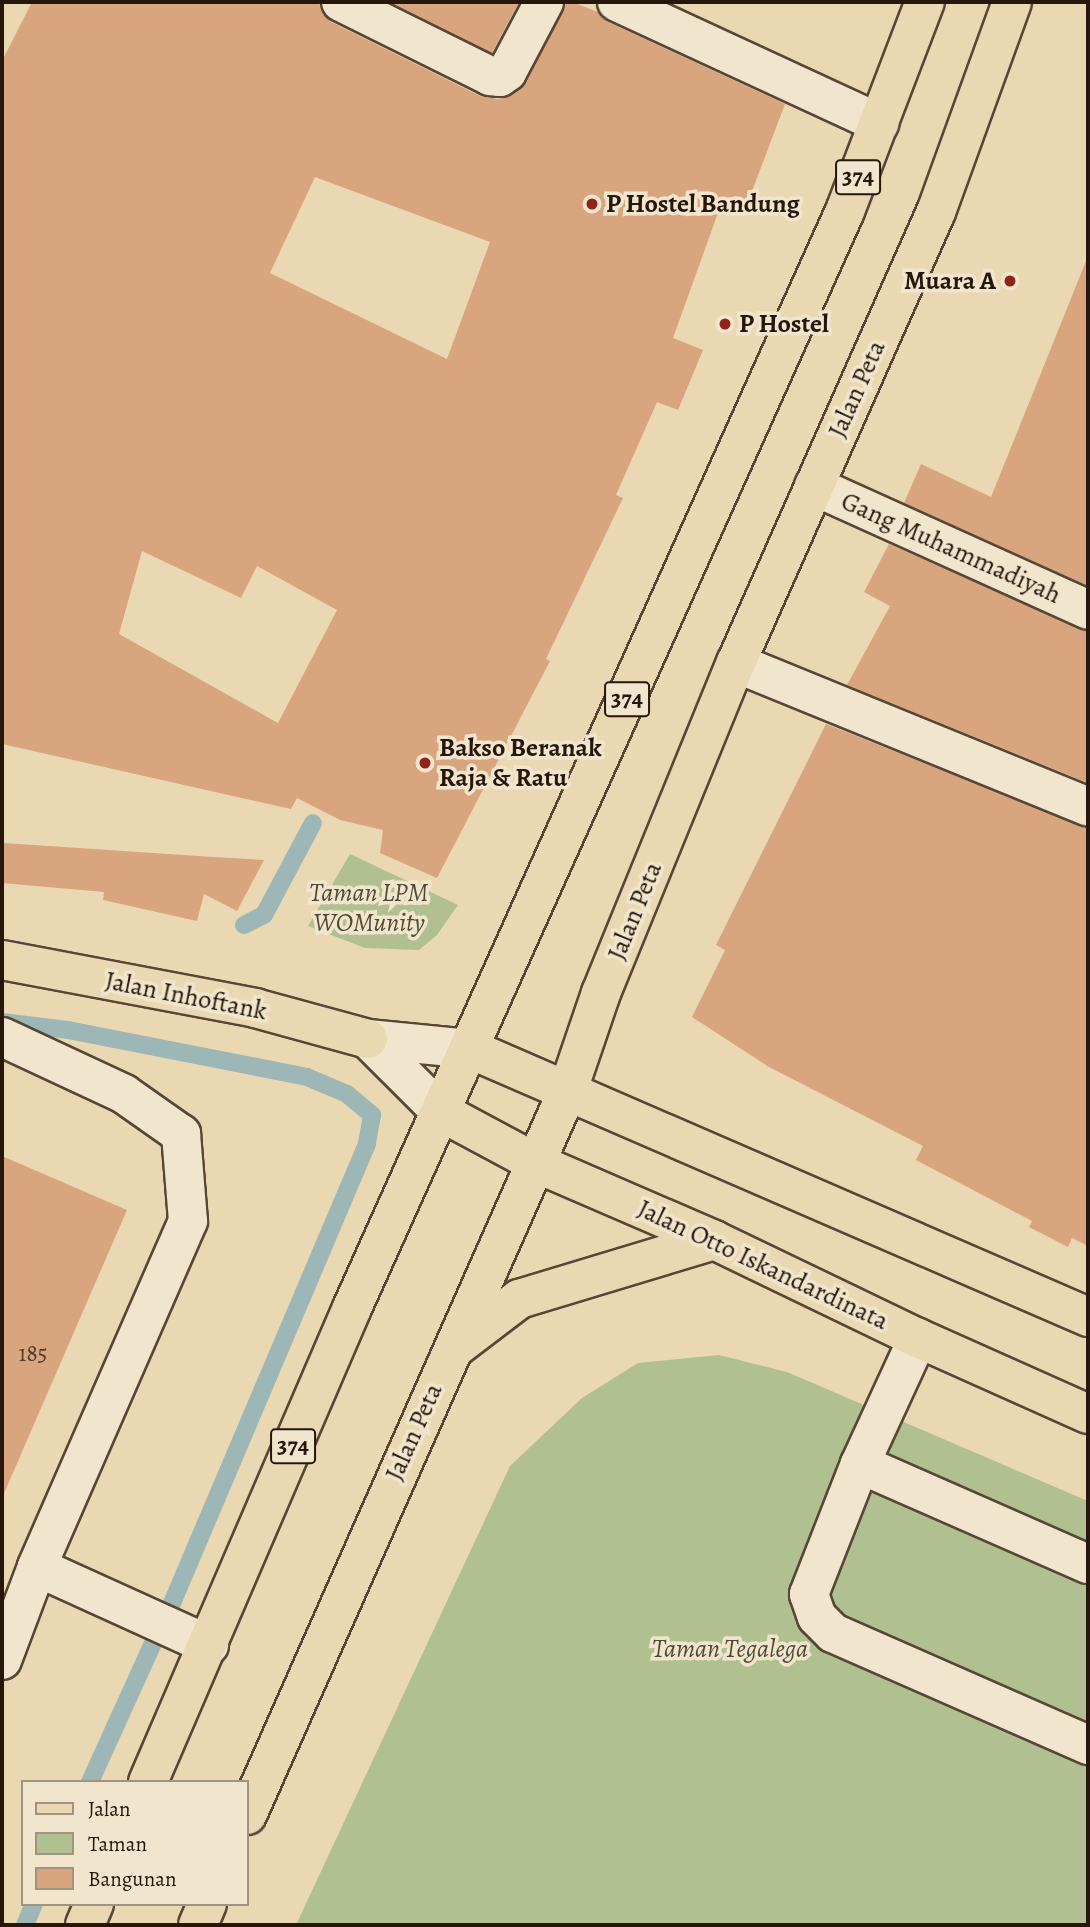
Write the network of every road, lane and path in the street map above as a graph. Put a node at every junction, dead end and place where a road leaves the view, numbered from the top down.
1 (341, 2) edge
2 (544, 2) edge
3 (617, 2) edge
4 (925, 2) edge
5 (1012, 2) edge
6 (878, 122) junction
7 (814, 486) junction
8 (1088, 610) edge
9 (736, 663) junction
10 (1088, 807) edge
11 (2, 960) edge
12 (2, 1037) edge
13 (368, 1038) junction
14 (470, 1049) junction
15 (568, 1090) junction
16 (441, 1112) junction
17 (536, 1163) junction
18 (714, 1240) junction
19 (1088, 1317) edge
20 (918, 1338) junction
21 (449, 1353) junction
22 (1088, 1414) edge
23 (860, 1464) junction
24 (1088, 1564) edge
25 (37, 1567) junction
26 (209, 1645) junction
27 (2, 1660) edge
28 (1088, 1745) edge
29 (149, 1780) edge
30 (248, 1813) edge
31 (93, 1906) edge
32 (206, 1906) edge
33 (85, 1925) edge
34 (198, 1925) edge

1 - 2 street
3 - 6 street
4 - 6 main road, 374
5 - 7 main road, Jalan Peta
6 - 14 main road, 374
7 - 8 street, Gang Muhammadiyah
7 - 9 main road, Jalan Peta
9 - 10 street
9 - 15 main road, Jalan Peta
11 - 13 main road, Jalan Inhoftank
12 - 25 street
13 - 14 street, Jalan Inhoftank
13 - 16 street
14 - 15 main road
14 - 16 main road, 374
15 - 17 main road, Jalan Peta
15 - 19 main road
16 - 17 main road, Jalan Otto Iskandardinata
16 - 26 main road, 374
17 - 18 main road, Jalan Otto Iskandardinata
17 - 21 main road, Jalan Peta
18 - 20 main road, Jalan Otto Iskandardinata
18 - 21 main road
20 - 22 main road, Jalan Otto Iskandardinata
20 - 23 street
21 - 30 main road, Jalan Peta
23 - 24 street
23 - 28 street
25 - 26 street
25 - 27 street
26 - 29 main road, 374
31 - 33 main road
32 - 34 main road

